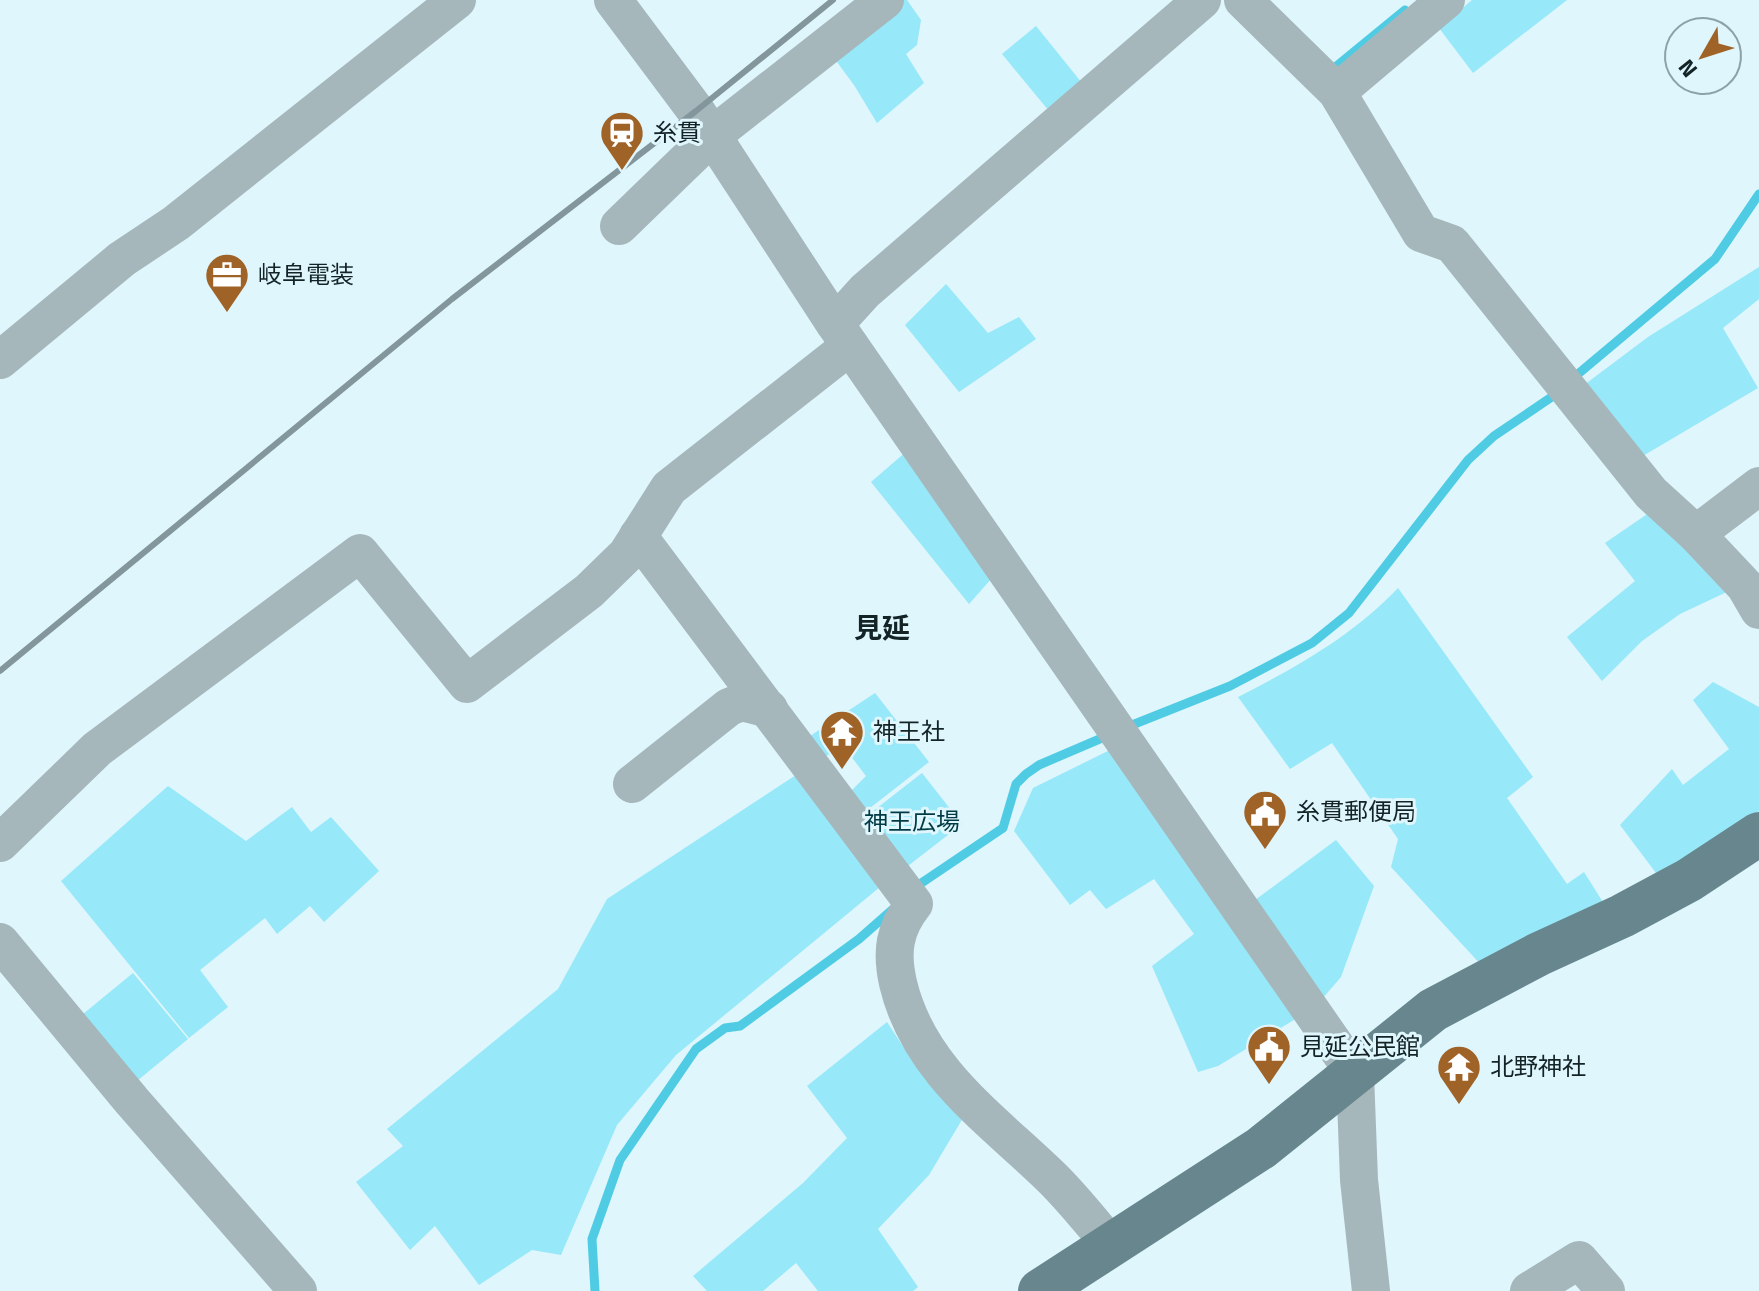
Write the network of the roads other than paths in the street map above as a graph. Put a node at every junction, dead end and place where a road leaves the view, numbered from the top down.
1 (613, 0) edge
2 (885, 0) edge
3 (1202, 0) edge
4 (1243, 0) edge
5 (1446, 0) edge
6 (452, 2) edge
7 (1337, 92) junction
8 (713, 135) junction
9 (619, 226) dead end
10 (842, 335) junction
11 (0, 360) edge
12 (1759, 486) edge
13 (1696, 534) junction
14 (638, 536) junction
15 (1759, 610) edge
16 (769, 709) junction
17 (632, 784) dead end
18 (1759, 834) edge
19 (0, 843) edge
20 (0, 942) edge
21 (1355, 1074) junction
22 (1111, 1245) junction
23 (298, 1291) edge
24 (1040, 1291) edge
25 (1371, 1291) edge
26 (1529, 1291) edge
27 (1606, 1291) edge

1 - 8 street
2 - 8 street
3 - 10 street
4 - 7 street
5 - 7 street
6 - 11 street
7 - 13 street
8 - 9 street
8 - 10 street
10 - 14 street
10 - 21 street
12 - 13 street
13 - 15 street
14 - 16 street
14 - 19 street
16 - 17 street
16 - 22 street
18 - 21 main road
20 - 23 street
21 - 22 main road
21 - 25 street
22 - 24 main road
26 - 27 street

